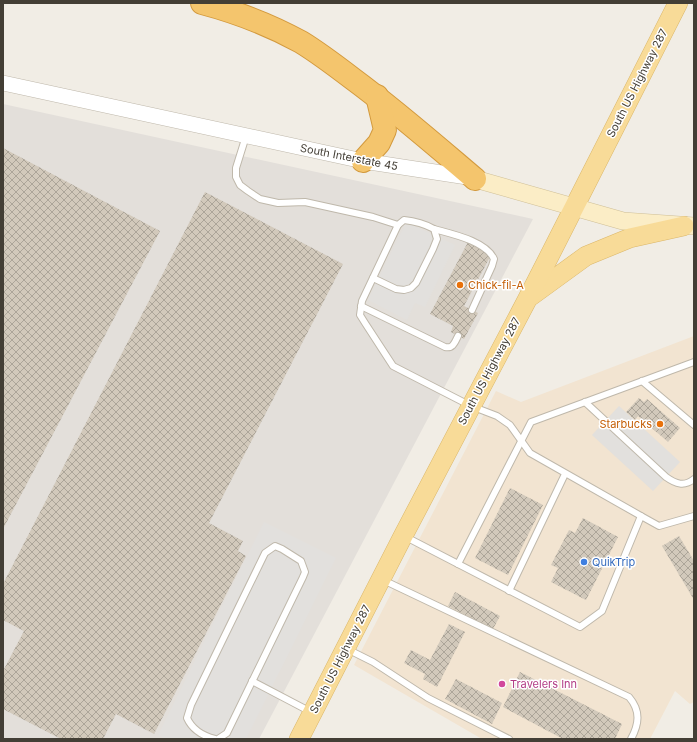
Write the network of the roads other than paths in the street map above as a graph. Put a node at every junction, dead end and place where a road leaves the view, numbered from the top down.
1 (202, 3) edge
2 (678, 3) edge
3 (3, 83) edge
4 (377, 96) junction
5 (246, 136) junction
6 (363, 161) junction
7 (475, 179) junction
8 (574, 207) junction
9 (398, 225) junction
10 (689, 226) edge
11 (434, 228) junction
12 (373, 278) junction
13 (528, 298) junction
14 (361, 306) junction
15 (472, 310) dead end
16 (458, 336) dead end
17 (694, 362) edge
18 (642, 381) junction
19 (585, 402) junction
20 (471, 406) junction
21 (694, 425) edge
22 (521, 440) junction
23 (565, 474) junction
24 (694, 478) edge
25 (641, 516) junction
26 (694, 516) edge
27 (403, 536) junction
28 (458, 564) junction
29 (382, 579) junction
30 (509, 591) junction
31 (346, 648) junction
32 (252, 681) junction
33 (313, 713) junction
34 (215, 739) edge
35 (218, 739) edge
36 (299, 739) edge
37 (509, 739) edge
38 (630, 739) edge

1 - 4 highway
2 - 8 main road, South US Highway 287
3 - 5 street, South Interstate 45
4 - 6 highway
4 - 7 highway
5 - 6 street, South Interstate 45
5 - 9 lane
6 - 7 street, South Interstate 45
7 - 8 main road, South Interstate 45
8 - 10 main road, South Interstate 45
8 - 13 main road, South US Highway 287
9 - 11 lane
9 - 12 lane
10 - 13 main road
11 - 12 lane
11 - 15 lane
12 - 14 lane
13 - 20 main road, South US Highway 287
14 - 16 lane
14 - 20 lane
17 - 18 lane
18 - 19 lane
18 - 21 lane
19 - 22 lane
19 - 24 lane
20 - 22 lane
20 - 27 main road, South US Highway 287
22 - 23 lane
22 - 28 lane
23 - 25 lane
23 - 30 lane
25 - 26 lane
25 - 30 lane
27 - 28 lane
27 - 29 main road, South US Highway 287
28 - 30 lane
29 - 31 main road, South US Highway 287
29 - 38 lane
31 - 33 main road, South US Highway 287
31 - 37 lane
32 - 33 lane
32 - 34 lane
32 - 35 lane
33 - 36 main road, South US Highway 287

